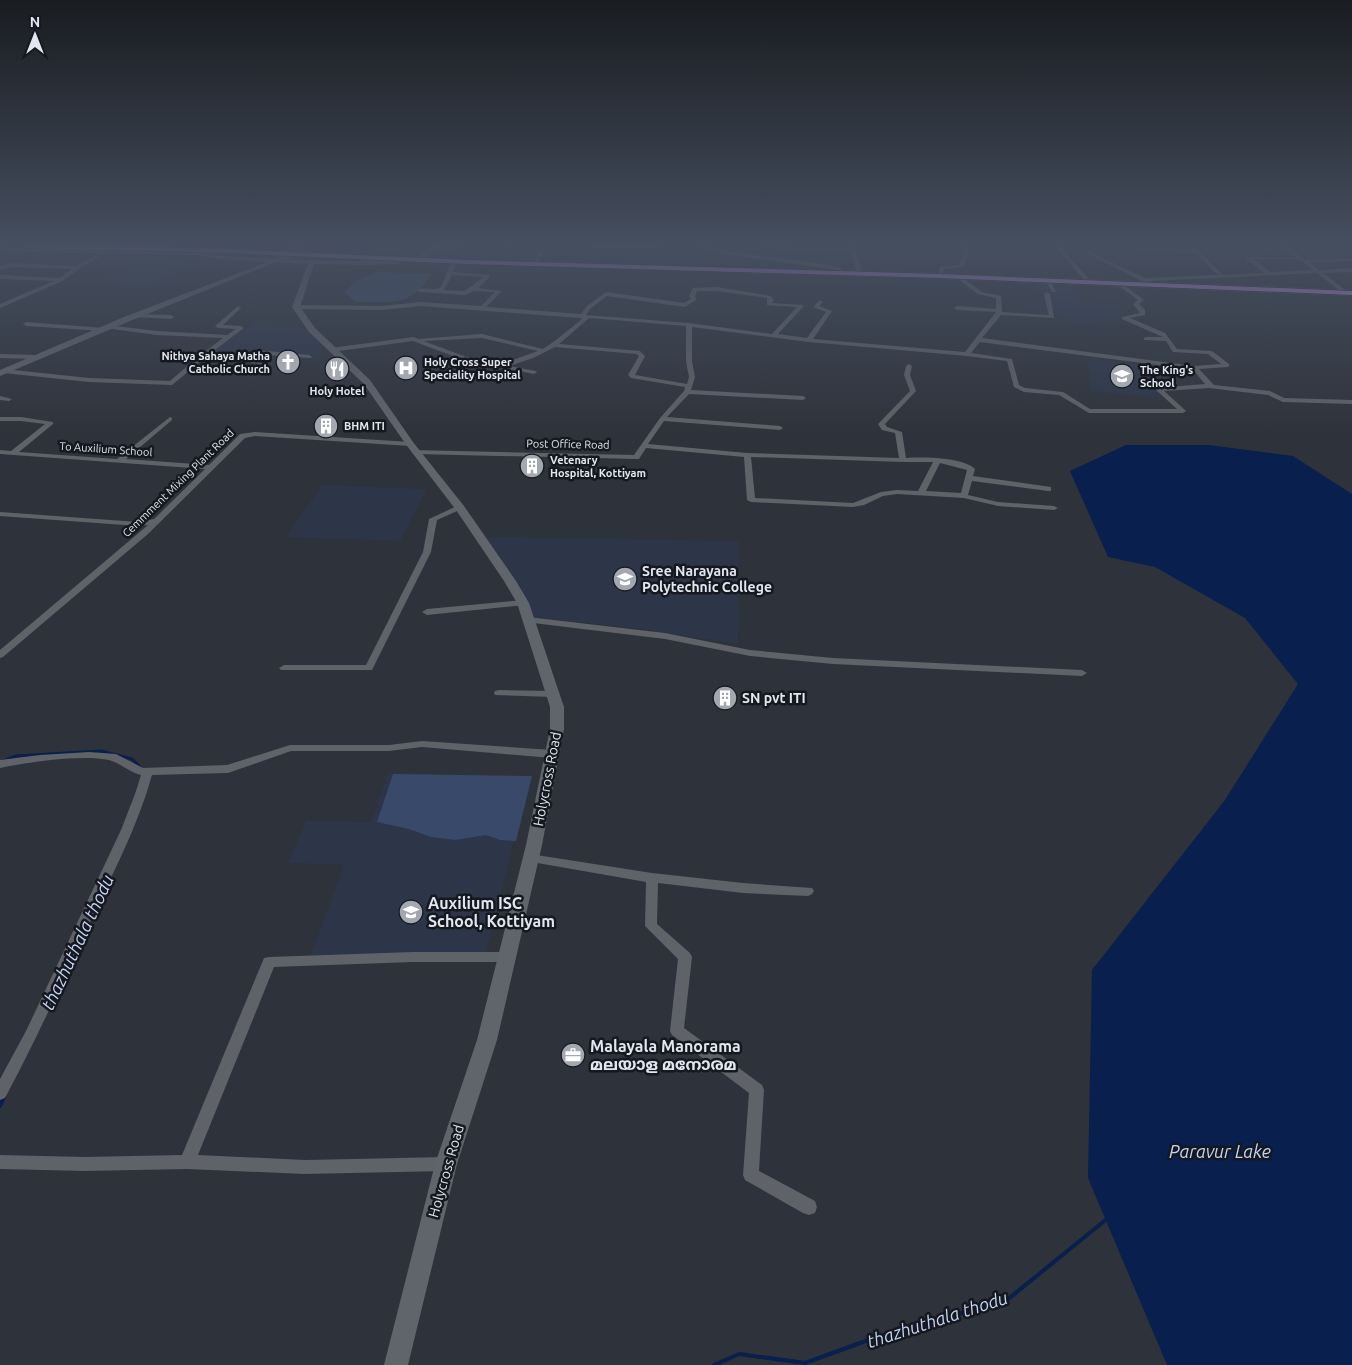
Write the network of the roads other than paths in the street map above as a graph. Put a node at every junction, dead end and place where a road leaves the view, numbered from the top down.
1 (151, 310) edge
2 (236, 310) edge
3 (298, 310) edge
4 (501, 310) edge
5 (588, 310) edge
6 (798, 310) edge
7 (823, 310) edge
8 (975, 310) edge
9 (1050, 310) edge
10 (1142, 310) edge
11 (999, 312) junction
12 (135, 316) junction
13 (584, 317) junction
14 (171, 318) dead end
15 (26, 324) dead end
16 (689, 325) junction
17 (105, 328) junction
18 (229, 336) junction
19 (773, 336) junction
20 (418, 339) junction
21 (1146, 339) dead end
22 (809, 340) junction
23 (980, 340) junction
24 (1168, 340) junction
25 (555, 345) junction
26 (331, 350) junction
27 (544, 351) junction
28 (967, 354) junction
29 (0, 356) edge
30 (38, 357) junction
31 (309, 357) dead end
32 (202, 358) junction
33 (261, 362) dead end
34 (502, 366) junction
35 (909, 366) dead end
36 (1194, 368) junction
37 (2, 372) edge
38 (534, 372) dead end
39 (1209, 386) junction
40 (688, 389) junction
41 (0, 398) edge
42 (803, 398) dead end
43 (9, 399) dead end
44 (1352, 402) edge
45 (0, 419) edge
46 (170, 419) dead end
47 (662, 419) junction
48 (780, 428) dead end
49 (643, 446) junction
50 (413, 448) junction
51 (0, 452) edge
52 (13, 453) junction
53 (747, 455) junction
54 (903, 460) junction
55 (938, 460) junction
56 (119, 461) junction
57 (210, 467) junction
58 (968, 478) junction
59 (1048, 489) dead end
60 (921, 493) junction
61 (964, 496) junction
62 (460, 508) junction
63 (1054, 508) dead end
64 (0, 514) edge
65 (10, 514) junction
66 (0, 521) edge
67 (157, 521) junction
68 (523, 604) junction
69 (427, 612) dead end
70 (528, 620) junction
71 (0, 655) edge
72 (284, 668) dead end
73 (1082, 673) dead end
74 (499, 693) dead end
75 (553, 694) junction
76 (552, 754) junction
77 (0, 764) edge
78 (147, 772) junction
79 (530, 858) junction
80 (652, 878) junction
81 (808, 891) dead end
82 (507, 957) junction
83 (0, 1093) edge
84 (0, 1162) edge
85 (186, 1162) junction
86 (446, 1164) junction
87 (809, 1207) dead end
88 (396, 1365) edge

1 - 12 main road
2 - 18 street
3 - 26 main road, Holycross Road
4 - 13 street
5 - 13 street
6 - 19 street
7 - 22 street
8 - 11 street
9 - 11 street
10 - 24 street
11 - 23 street
12 - 14 street
12 - 17 main road
13 - 16 street
13 - 25 street
15 - 17 street
16 - 19 street
16 - 40 street
17 - 18 street
17 - 30 main road
18 - 32 street
19 - 22 street
20 - 26 street
20 - 27 street
20 - 34 street
21 - 24 street
22 - 28 street
23 - 28 street
23 - 36 street
24 - 36 street
25 - 27 street
25 - 40 street
26 - 50 main road, Holycross Road
27 - 34 street
28 - 39 street
29 - 30 street
30 - 37 main road
31 - 32 street
32 - 33 street
32 - 37 street
34 - 38 street
35 - 54 street
36 - 39 street
39 - 44 street
40 - 42 street
40 - 47 street, Post Office Road
41 - 43 street
45 - 52 street
46 - 56 street
47 - 48 street
47 - 49 street, Post Office Road
49 - 50 street, Post Office Road
49 - 53 street
50 - 57 street, Cemmment Mixing Plant Road
50 - 62 main road, Holycross Road
51 - 52 street, To Auxilium School
52 - 56 street, To Auxilium School
53 - 54 street
53 - 60 street
54 - 55 street
55 - 58 street
55 - 60 street
56 - 57 street, To Auxilium School
57 - 67 street, Cemmment Mixing Plant Road
58 - 59 street
58 - 61 street
60 - 61 street
61 - 63 street
62 - 68 main road, Holycross Road
62 - 72 street
64 - 65 street
65 - 66 street
65 - 67 street
67 - 71 street, Cemmment Mixing Plant Road
68 - 69 street
68 - 70 main road, Holycross Road
70 - 73 street
70 - 75 main road, Holycross Road
74 - 75 street
75 - 76 main road, Holycross Road
76 - 78 street
76 - 79 main road, Holycross Road
77 - 78 street
78 - 83 street
79 - 80 street
79 - 82 main road, Holycross Road
80 - 81 street
80 - 87 street
82 - 85 street
82 - 86 main road, Holycross Road
84 - 85 street
85 - 86 street
86 - 88 main road, Holycross Road

